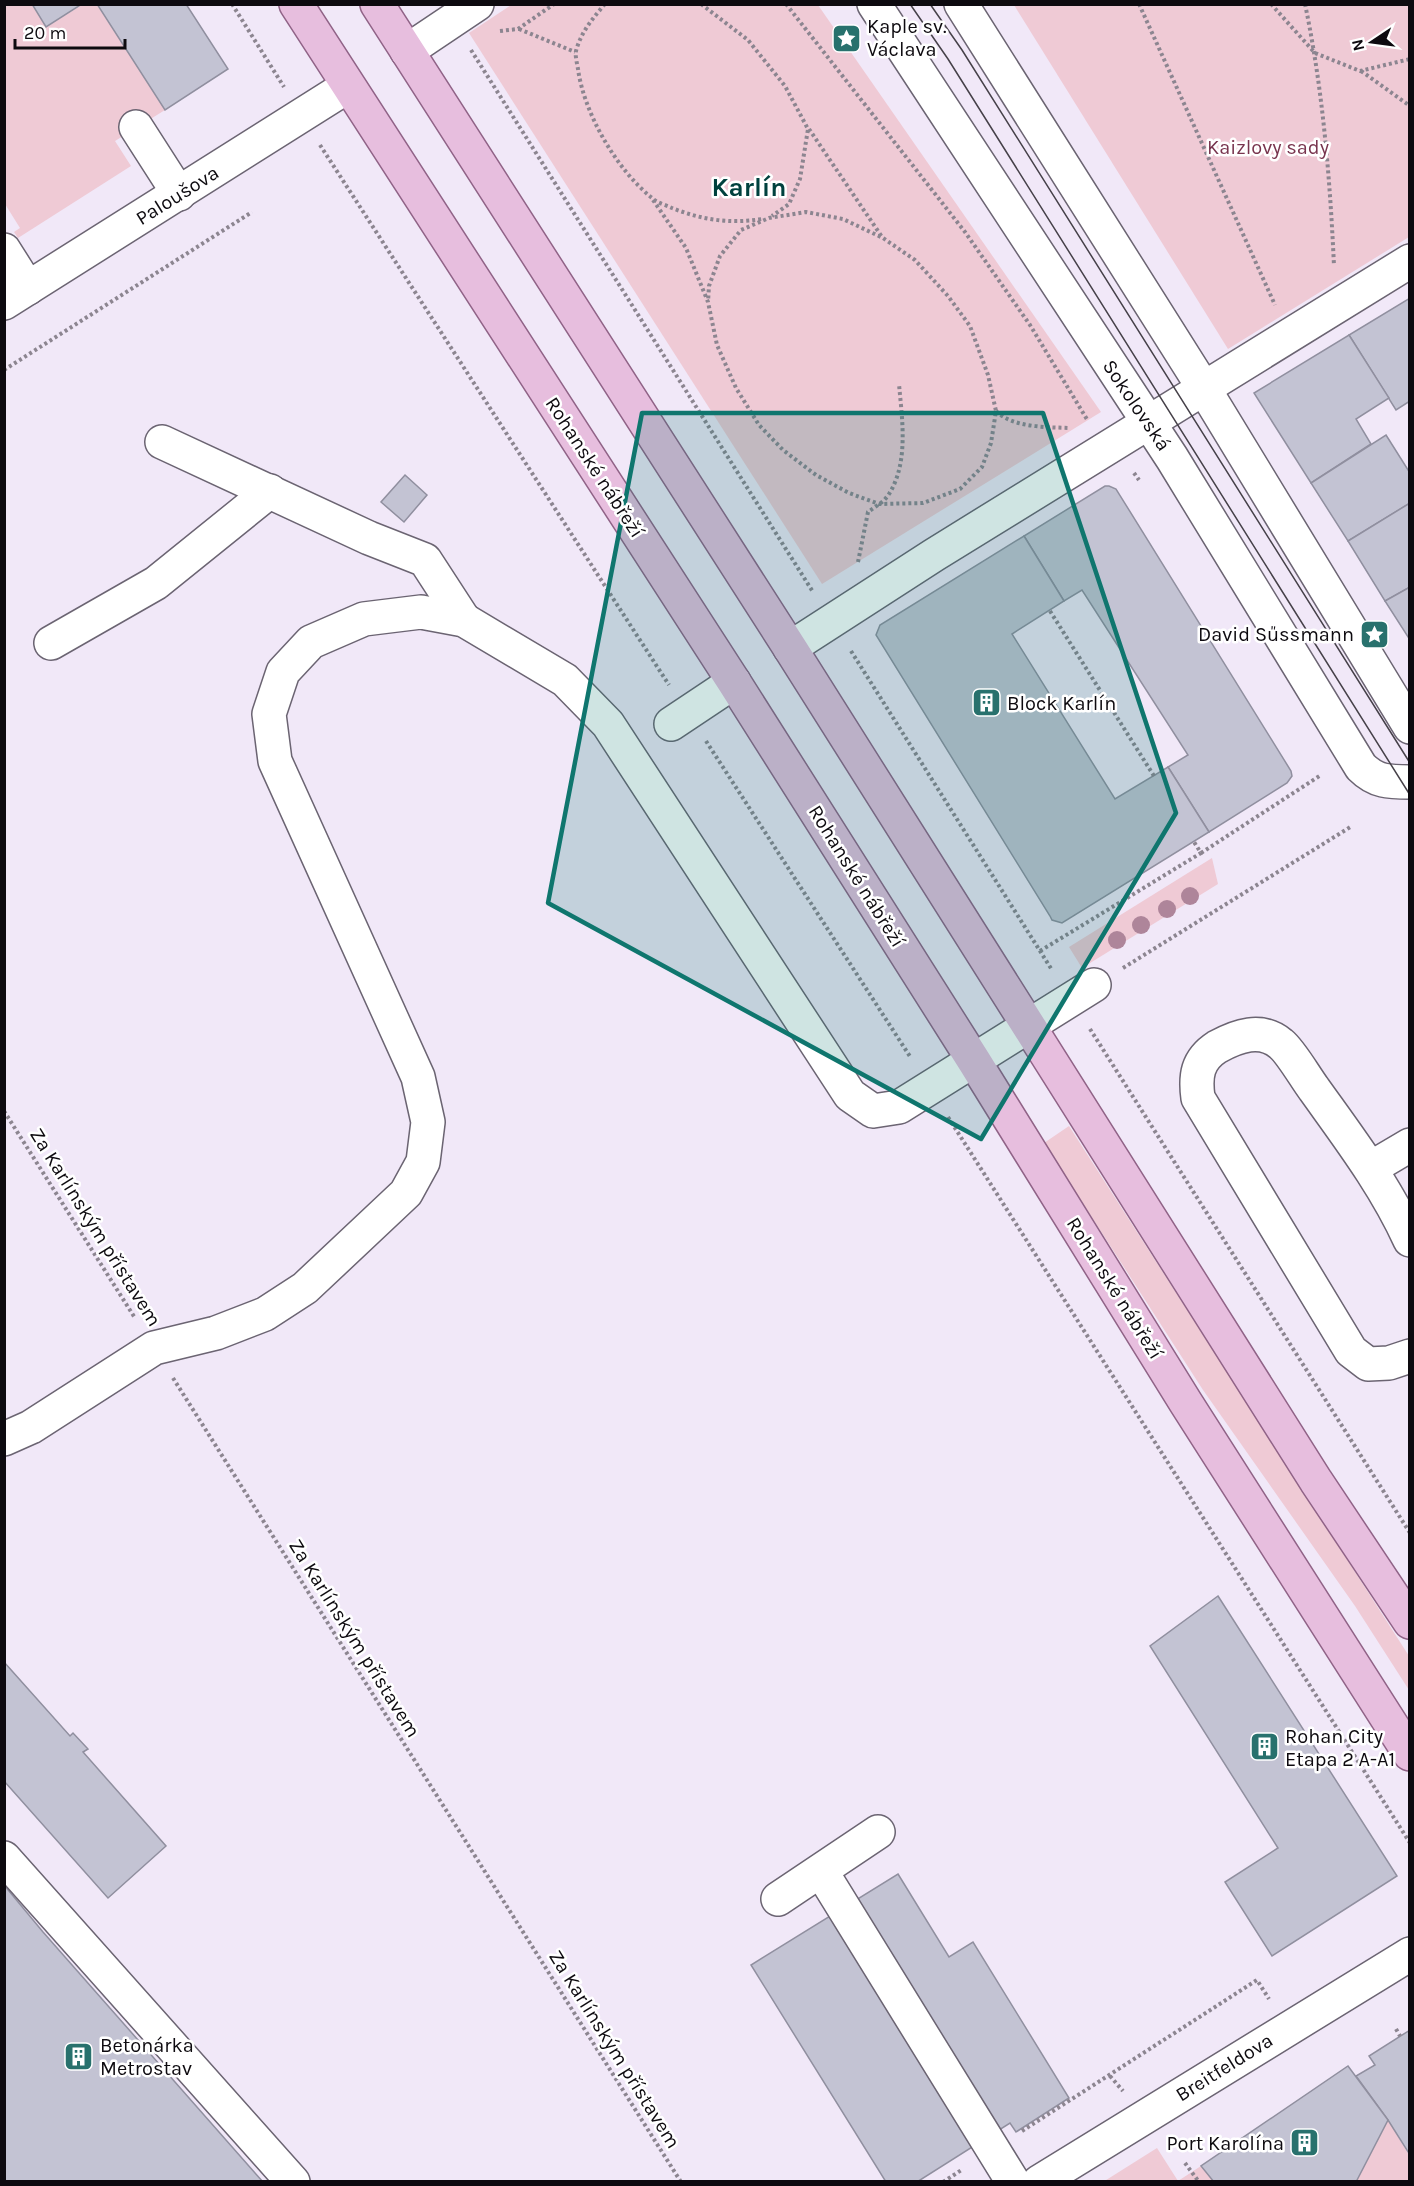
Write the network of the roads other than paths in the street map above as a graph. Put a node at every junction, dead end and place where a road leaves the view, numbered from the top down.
1 (297, 4) edge
2 (377, 4) edge
3 (874, 4) edge
4 (961, 4) edge
5 (465, 13) edge
6 (407, 51) junction
7 (348, 86) junction
8 (136, 127) dead end
9 (179, 194) junction
10 (4, 250) edge
11 (1410, 261) edge
12 (16, 296) edge
13 (1203, 387) junction
14 (1147, 422) junction
15 (162, 442) dead end
16 (270, 491) junction
17 (464, 621) junction
18 (51, 643) dead end
19 (790, 648) junction
20 (734, 682) junction
21 (680, 719) road end
22 (1410, 727) edge
23 (1410, 782) edge
24 (1083, 992) road end
25 (1030, 1026) junction
26 (974, 1061) junction
27 (1410, 1145) edge
28 (1371, 1168) junction
29 (1410, 1240) edge
30 (1410, 1356) edge
31 (4, 1439) edge
32 (1410, 1622) edge
33 (1410, 1754) edge
34 (878, 1832) dead end
35 (4, 1858) edge
36 (821, 1871) junction
37 (778, 1899) dead end
38 (1410, 1954) edge
39 (293, 2181) edge
40 (1012, 2181) edge
41 (1039, 2181) edge

1 - 7 main road, Rohanské nábřeží
2 - 6 main road
3 - 14 street, Sokolovská
4 - 13 street
5 - 6 street
6 - 19 main road
7 - 9 street, Paloušova
7 - 20 main road, Rohanské nábřeží
8 - 9 street
9 - 12 street, Paloušova
10 - 12 street
11 - 13 street
13 - 14 street
13 - 22 street
14 - 19 street
14 - 23 street, Sokolovská
15 - 16 street
16 - 17 street
16 - 18 street
17 - 26 street
17 - 31 street
19 - 25 main road
20 - 21 street
20 - 26 main road, Rohanské nábřeží
24 - 25 street
25 - 26 street
25 - 32 main road
26 - 33 main road, Rohanské nábřeží
27 - 28 street
28 - 29 street
28 - 30 street
34 - 36 street
35 - 39 street
36 - 37 street
36 - 40 street
38 - 41 street, Breitfeldova

